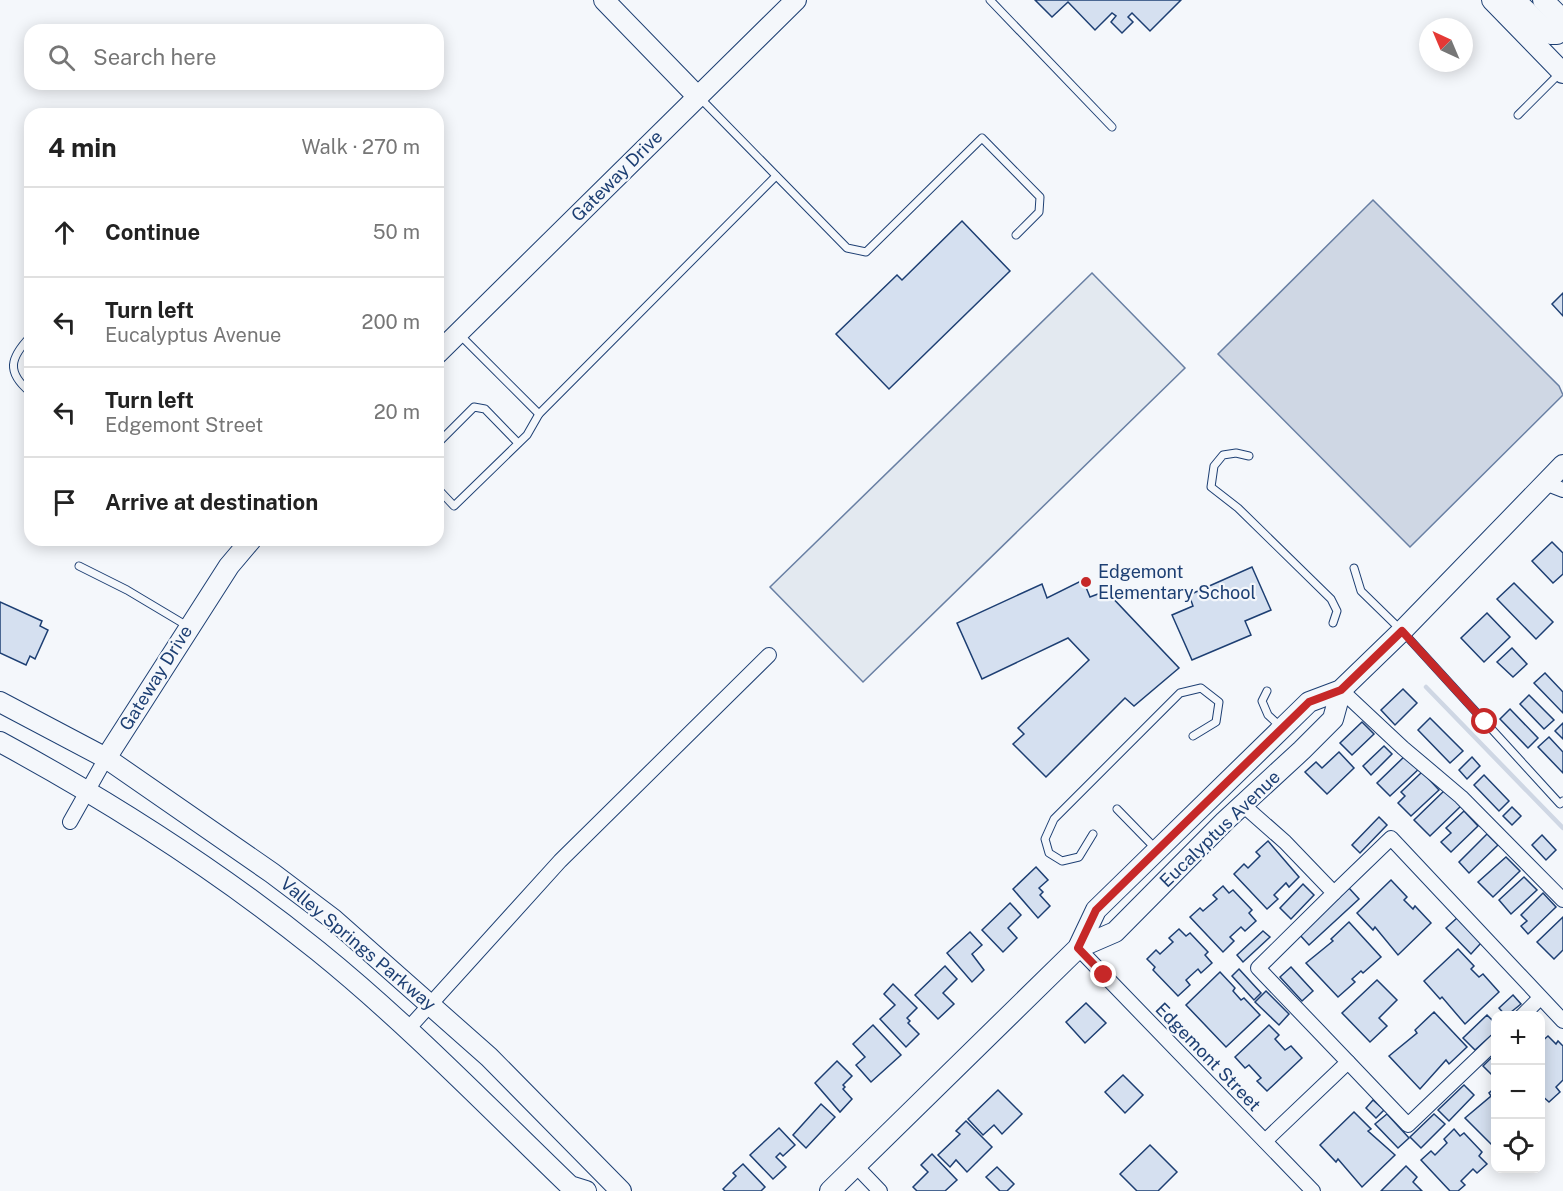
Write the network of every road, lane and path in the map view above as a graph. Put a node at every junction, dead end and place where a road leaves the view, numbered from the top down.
1 (604, 0) edge
2 (796, 0) edge
3 (990, 0) edge
4 (1492, 0) edge
5 (1515, 0) edge
6 (1563, 29) edge
7 (1563, 72) edge
8 (698, 97) junction
9 (1518, 115) dead end
10 (1112, 127) dead end
11 (776, 176) junction
12 (1016, 235) dead end
13 (458, 333) junction
14 (24, 343) edge
15 (444, 347) edge
16 (24, 387) edge
17 (539, 414) junction
18 (444, 436) edge
19 (518, 443) junction
20 (1249, 456) dead end
21 (1563, 465) edge
22 (1554, 487) edge
23 (444, 495) edge
24 (246, 546) edge
25 (79, 566) dead end
26 (1354, 568) dead end
27 (1333, 623) dead end
28 (189, 627) junction
29 (1402, 631) junction
30 (769, 655) dead end
31 (1341, 690) junction
32 (1267, 691) dead end
33 (0, 702) edge
34 (1282, 729) junction
35 (1193, 735) dead end
36 (0, 742) edge
37 (106, 758) junction
38 (87, 792) junction
39 (1562, 804) edge
40 (1243, 805) junction
41 (1117, 809) dead end
42 (70, 822) dead end
43 (1093, 834) dead end
44 (1157, 851) junction
45 (1334, 893) junction
46 (1563, 900) edge
47 (1078, 948) junction
48 (1540, 998) junction
49 (431, 1004) junction
50 (1527, 1011) edge
51 (1563, 1022) edge
52 (408, 1029) junction
53 (1491, 1046) edge
54 (1348, 1062) junction
55 (1265, 1141) junction
56 (856, 1166) junction
57 (576, 1189) edge
58 (621, 1191) edge
59 (830, 1191) edge
60 (880, 1191) edge
61 (1313, 1191) edge

1 - 8 street
2 - 8 street, Gateway Drive
3 - 10 lane
4 - 7 street
5 - 6 street
7 - 9 lane
8 - 11 lane
8 - 13 street, Gateway Drive
11 - 12 lane
11 - 17 lane
13 - 15 street, Gateway Drive
13 - 17 lane
14 - 16 lane
17 - 19 lane
18 - 19 lane
19 - 23 lane
20 - 27 lane
21 - 22 street, Eucalyptus Avenue
22 - 29 street, Eucalyptus Avenue
24 - 28 street, Gateway Drive
25 - 28 lane
26 - 29 lane
28 - 37 street, Gateway Drive
29 - 31 street, Eucalyptus Avenue
29 - 39 lane
30 - 49 street
31 - 34 street, Eucalyptus Avenue
31 - 40 street, Eucalyptus Avenue
31 - 46 street
32 - 34 lane
33 - 37 street, Valley Springs Parkway
34 - 44 street, Eucalyptus Avenue
35 - 43 lane
36 - 38 street, Valley Springs Parkway
37 - 38 street, Gateway Drive
37 - 49 street, Valley Springs Parkway
38 - 42 street, Gateway Drive
38 - 52 street, Valley Springs Parkway
40 - 45 street
40 - 47 street, Eucalyptus Avenue
41 - 44 lane
44 - 47 street, Eucalyptus Avenue
45 - 48 street
45 - 54 street
47 - 55 street, Edgemont Street
47 - 56 street, Eucalyptus Avenue
48 - 50 street
48 - 51 street
49 - 52 street
49 - 58 street, Valley Springs Parkway
52 - 57 street, Valley Springs Parkway
53 - 54 street
54 - 55 street
55 - 61 street, Edgemont Street
56 - 59 street, Eucalyptus Avenue
56 - 60 street

